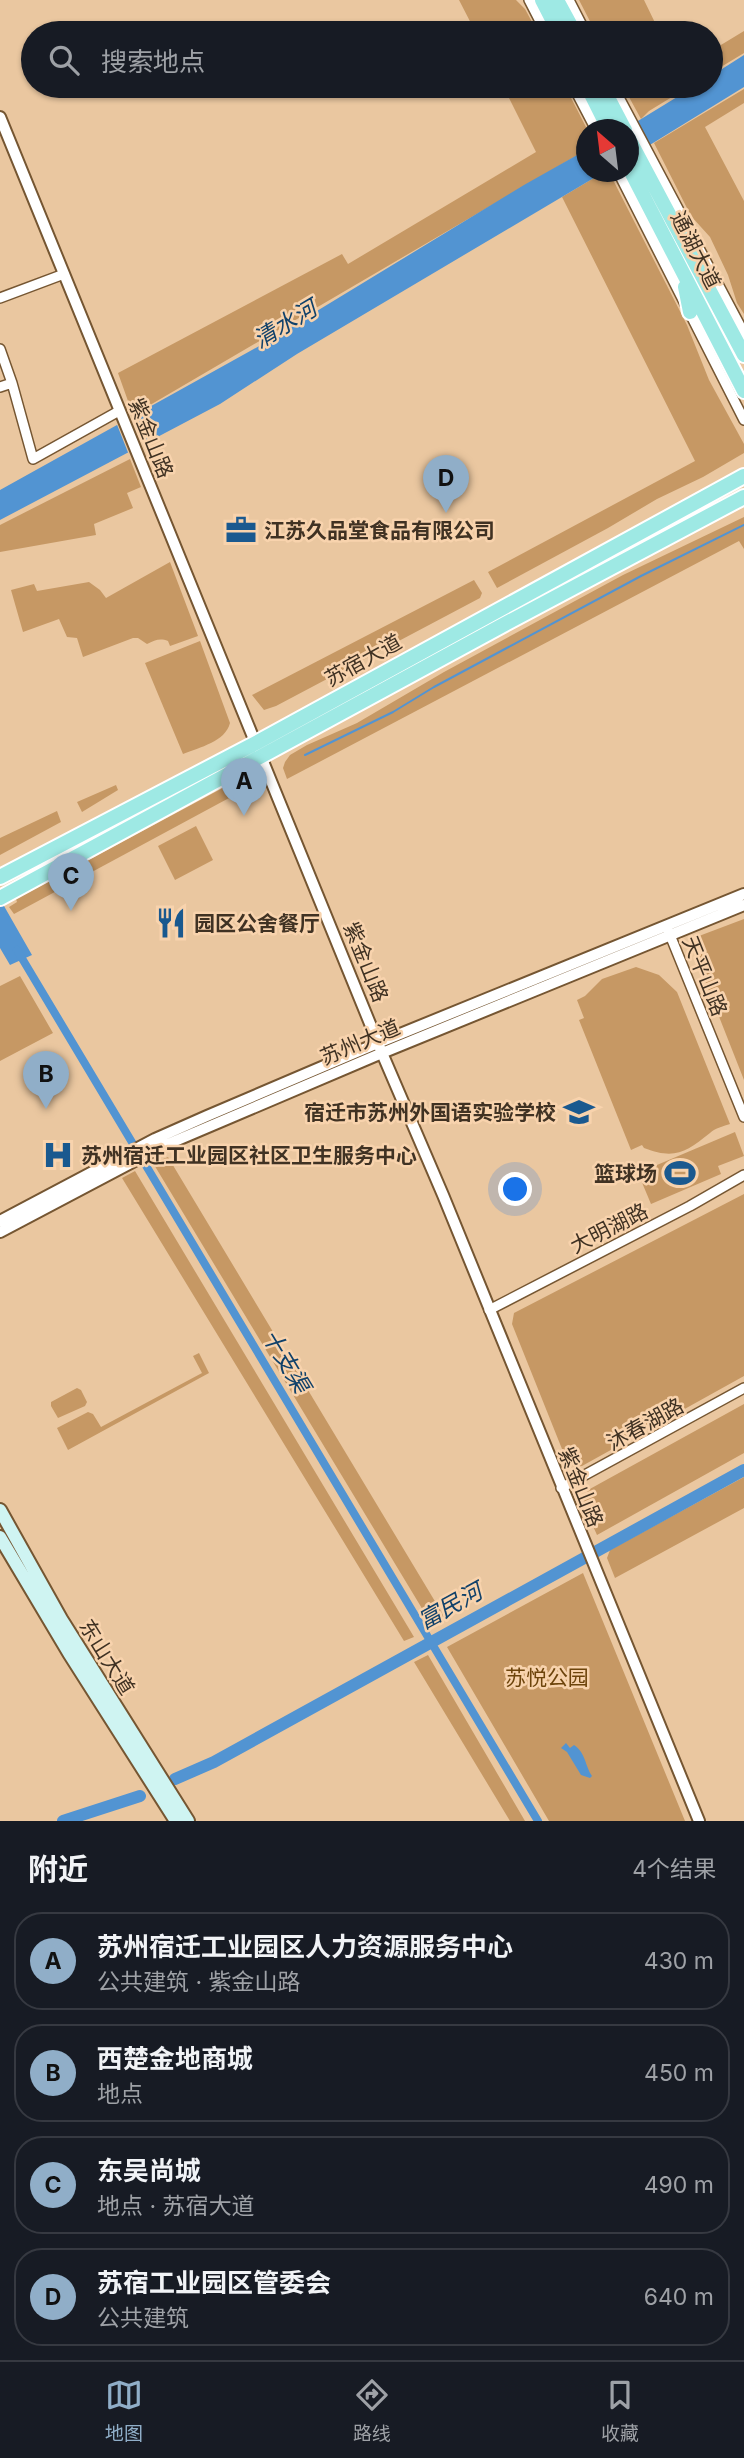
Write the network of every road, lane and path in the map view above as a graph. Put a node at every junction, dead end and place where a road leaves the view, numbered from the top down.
1 (528, 0) edge
2 (542, 0) edge
3 (557, 0) edge
4 (569, 0) edge
5 (539, 21) edge
6 (553, 21) edge
7 (568, 21) edge
8 (580, 21) edge
9 (579, 98) edge
10 (597, 98) edge
11 (607, 98) edge
12 (615, 98) edge
13 (0, 117) edge
14 (590, 119) edge
15 (614, 119) edge
16 (616, 119) edge
17 (617, 119) edge
18 (639, 158) edge
19 (639, 161) edge
20 (639, 177) edge
21 (623, 182) edge
22 (659, 197) junction
23 (682, 269) junction
24 (64, 274) junction
25 (0, 298) edge
26 (690, 312) junction
27 (744, 333) edge
28 (0, 349) edge
29 (743, 352) edge
30 (12, 383) junction
31 (0, 387) edge
32 (744, 391) edge
33 (119, 411) junction
34 (744, 420) edge
35 (744, 475) edge
36 (744, 497) edge
37 (258, 750) junction
38 (0, 877) edge
39 (744, 894) edge
40 (3, 896) edge
41 (744, 905) edge
42 (670, 930) junction
43 (380, 1048) junction
44 (744, 1106) edge
45 (744, 1117) edge
46 (113, 1167) junction
47 (744, 1175) edge
48 (744, 1182) edge
49 (0, 1220) edge
50 (0, 1232) edge
51 (490, 1312) junction
52 (744, 1390) edge
53 (562, 1490) junction
54 (0, 1510) edge
55 (0, 1537) edge
56 (176, 1821) edge
57 (188, 1821) edge
58 (699, 1821) edge

1 - 5 street
2 - 6 main road
3 - 7 main road
4 - 8 street
9 - 14 street
10 - 15 main road
11 - 16 main road
12 - 17 street
13 - 24 street, 紫金山路
18 - 22 main road, 通湖大道
19 - 22 street
20 - 22 main road, 通湖大道
21 - 26 street
22 - 23 main road, 通湖大道
22 - 27 street
22 - 29 main road, 通湖大道
23 - 26 main road
23 - 32 main road, 通湖大道
24 - 25 street
24 - 33 street, 紫金山路
26 - 34 street
28 - 30 street
30 - 31 street
30 - 33 street
33 - 37 street, 紫金山路
35 - 37 main road, 苏宿大道
36 - 37 main road, 苏宿大道
37 - 38 main road, 苏宿大道
37 - 40 main road, 苏宿大道
37 - 43 street, 紫金山路
39 - 42 street, 苏州大道
41 - 42 street, 苏州大道
42 - 43 street, 苏州大道
42 - 44 street, 天平山路
42 - 45 street, 天平山路
43 - 46 street, 苏州大道
43 - 51 street, 紫金山路
46 - 49 street, 苏州大道
46 - 50 street, 苏州大道
47 - 51 street, 大明湖路
48 - 51 street, 大明湖路
51 - 53 street, 紫金山路
52 - 53 street, 沐春湖路
53 - 58 street, 紫金山路
54 - 57 main road, 东山大道
55 - 56 main road, 东山大道

